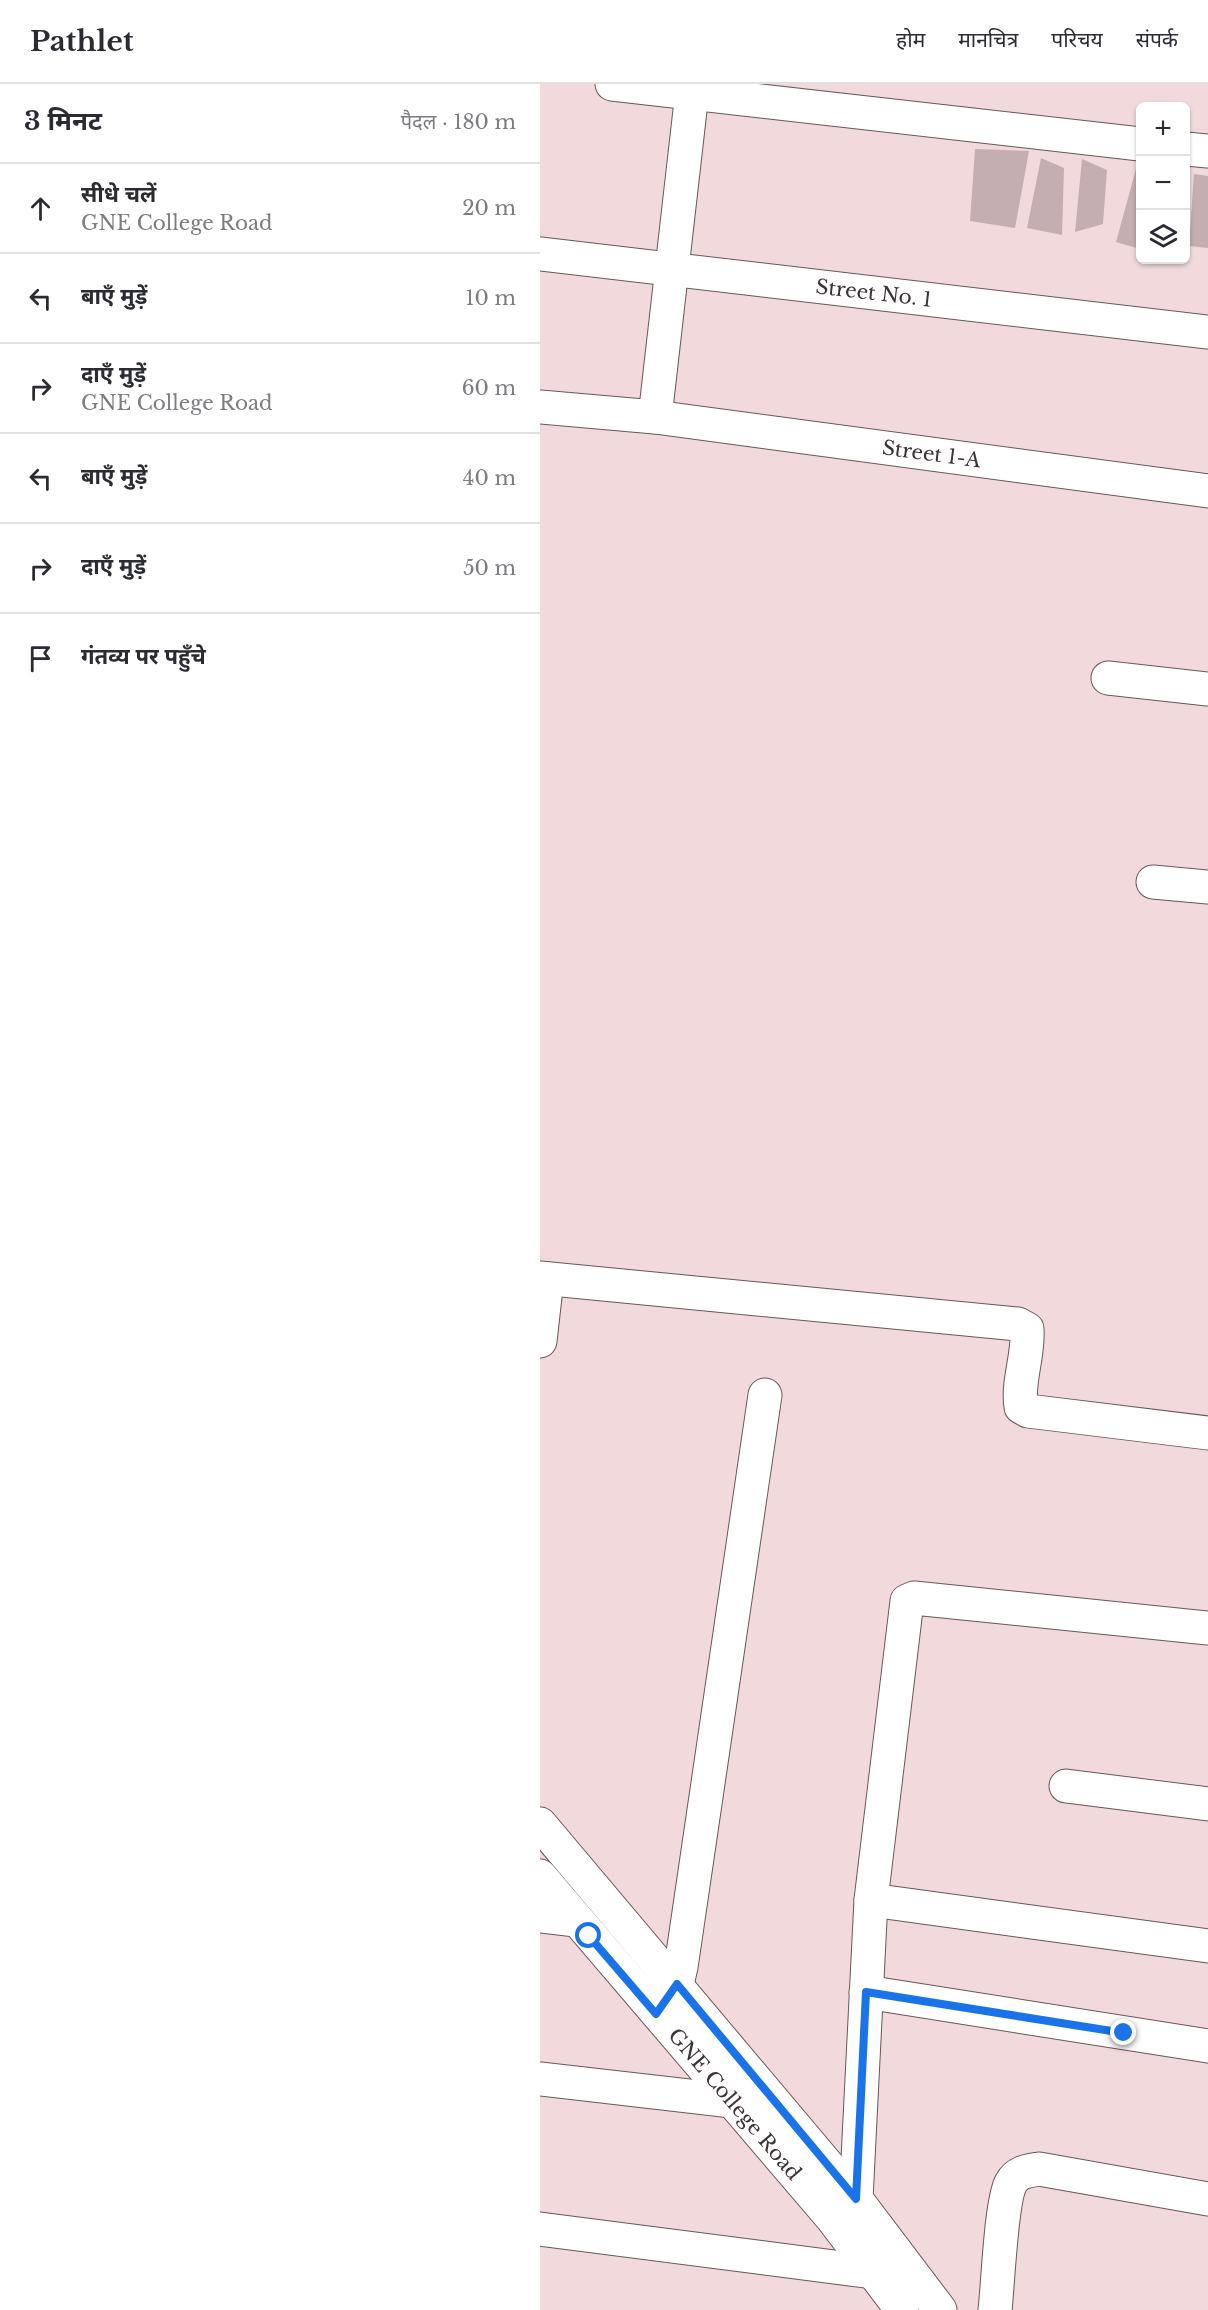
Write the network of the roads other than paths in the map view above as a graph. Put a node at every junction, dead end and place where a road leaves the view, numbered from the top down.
1 (612, 84) edge
2 (693, 89) edge
3 (1136, 144) edge
4 (1190, 149) edge
5 (1208, 151) edge
6 (540, 254) edge
7 (670, 270) junction
8 (1208, 332) edge
9 (540, 407) edge
10 (655, 417) junction
11 (1208, 491) edge
12 (1107, 678) dead end
13 (1208, 689) edge
14 (1153, 882) dead end
15 (1208, 887) edge
16 (543, 1279) edge
17 (540, 1341) edge
18 (765, 1395) dead end
19 (1208, 1432) edge
20 (1208, 1628) edge
21 (1066, 1786) dead end
22 (1208, 1804) edge
23 (540, 1824) edge
24 (540, 1876) edge
25 (871, 1899) junction
26 (540, 1916) edge
27 (576, 1920) junction
28 (1208, 1946) edge
29 (677, 1984) junction
30 (866, 1992) junction
31 (656, 2014) junction
32 (1208, 2046) edge
33 (540, 2079) edge
34 (732, 2101) junction
35 (856, 2199) junction
36 (1208, 2199) edge
37 (540, 2229) edge
38 (885, 2263) junction
39 (902, 2310) edge
40 (940, 2310) edge
41 (995, 2310) edge

1 - 2 street
2 - 3 street
2 - 7 street
4 - 5 street
6 - 7 street, Street No. 1
7 - 8 street, Street No. 1
7 - 10 street
9 - 10 street, Street 1-A
10 - 11 street, Street 1-A
12 - 13 street
14 - 15 street
16 - 17 street
16 - 19 street
18 - 29 street
20 - 25 street
21 - 22 street
23 - 29 street, GNE College Road
24 - 27 street, GNE College Road
25 - 28 street
25 - 30 street
26 - 27 street
27 - 31 street, GNE College Road
29 - 31 street
29 - 35 street, GNE College Road
30 - 32 street
30 - 35 street
31 - 34 street, GNE College Road
33 - 34 street
34 - 38 street, GNE College Road
35 - 38 street, GNE College Road
36 - 41 street
37 - 38 street
38 - 39 street, GNE College Road
38 - 40 street, GNE College Road

